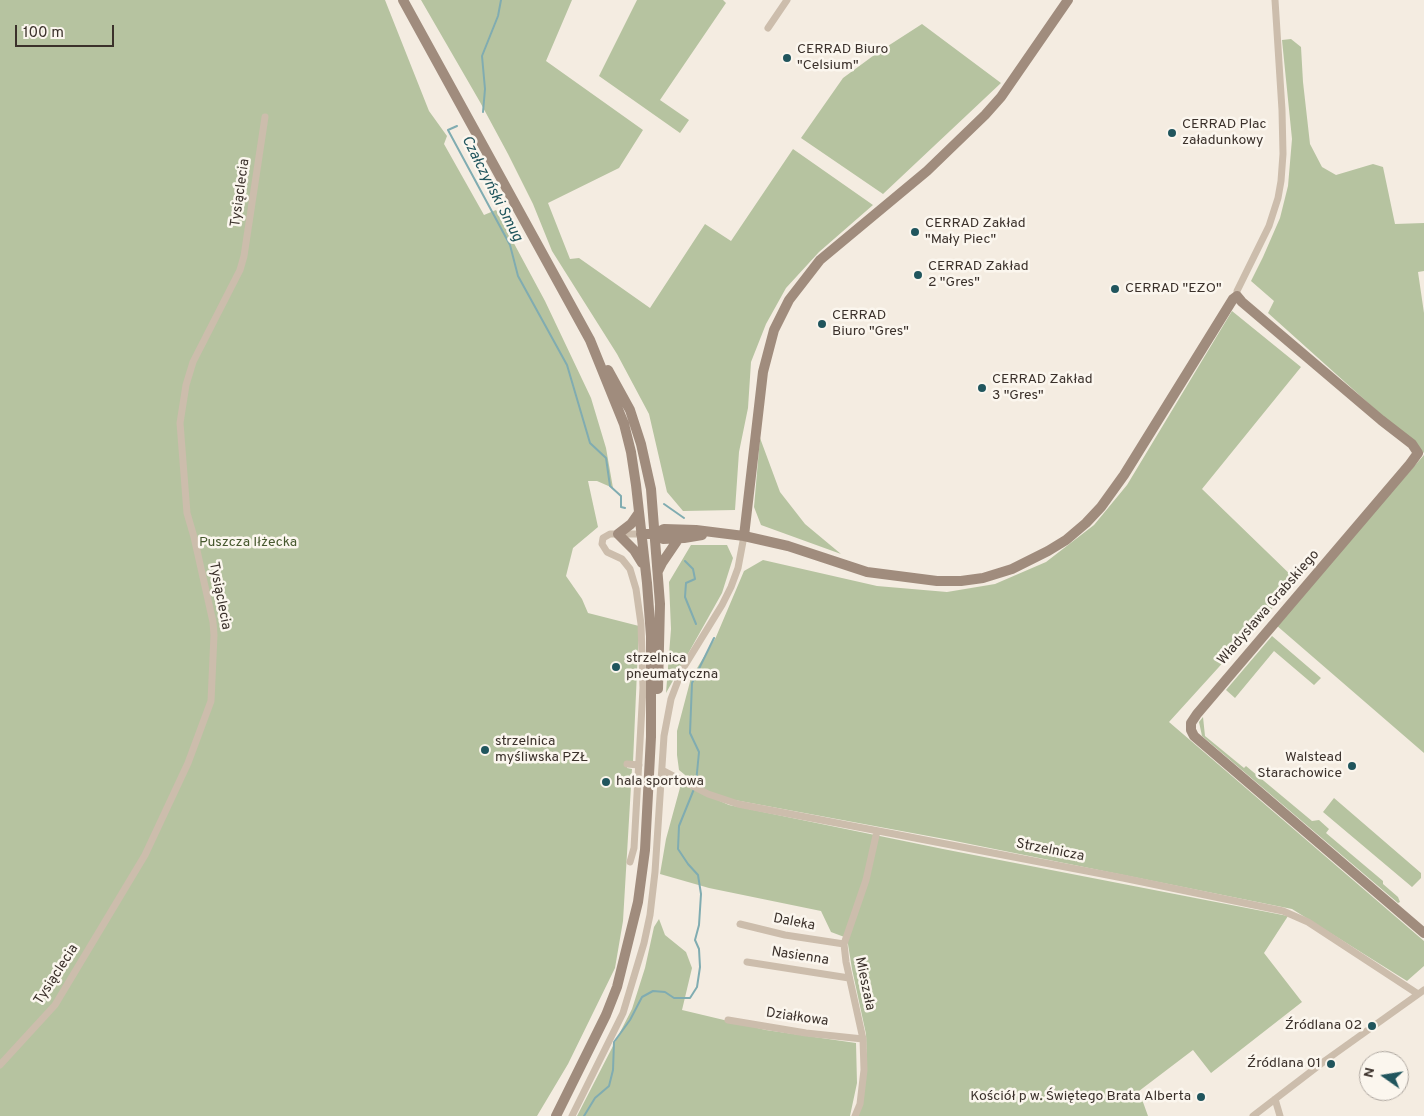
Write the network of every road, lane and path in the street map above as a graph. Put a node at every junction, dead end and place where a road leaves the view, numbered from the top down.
1 (403, 0) edge
2 (786, 0) edge
3 (1068, 0) edge
4 (1275, 0) edge
5 (768, 28) dead end
6 (265, 117) dead end
7 (1237, 296) junction
8 (593, 346) junction
9 (652, 512) junction
10 (638, 514) junction
11 (618, 534) junction
12 (641, 534) junction
13 (654, 534) junction
14 (676, 534) junction
15 (744, 536) junction
16 (645, 569) junction
17 (658, 572) junction
18 (651, 737) junction
19 (627, 764) dead end
20 (639, 765) junction
21 (662, 770) junction
22 (878, 831) junction
23 (630, 862) dead end
24 (740, 924) dead end
25 (1424, 933) edge
26 (844, 944) junction
27 (747, 962) dead end
28 (849, 978) junction
29 (1422, 991) edge
30 (728, 1020) dead end
31 (863, 1039) junction
32 (0, 1066) edge
33 (1275, 1099) junction
34 (556, 1116) edge
35 (572, 1116) edge
36 (855, 1116) edge
37 (1253, 1116) edge
38 (1280, 1116) edge

1 - 8 street
2 - 5 street
3 - 15 street
4 - 7 street
6 - 32 street, Tysiąclecia
7 - 15 street
7 - 25 street, Władysława Grabskiego
8 - 9 street
8 - 10 street
9 - 13 street
9 - 14 street
10 - 11 street
10 - 12 street
11 - 12 street
11 - 16 street
11 - 20 street
12 - 13 street
12 - 16 street
13 - 14 street
13 - 17 street
14 - 15 street
14 - 17 street
15 - 21 street
16 - 18 street
17 - 18 street
18 - 34 street
19 - 20 street
20 - 23 street
21 - 22 street, Strzelnicza
21 - 35 street
22 - 26 street, Mieszała
22 - 29 street, Strzelnicza
24 - 26 street, Daleka
26 - 28 street, Mieszała
27 - 28 street, Nasienna
28 - 31 street, Mieszała
29 - 33 street
30 - 31 street, Działkowa
31 - 36 street, Mieszała
33 - 37 street
33 - 38 street

